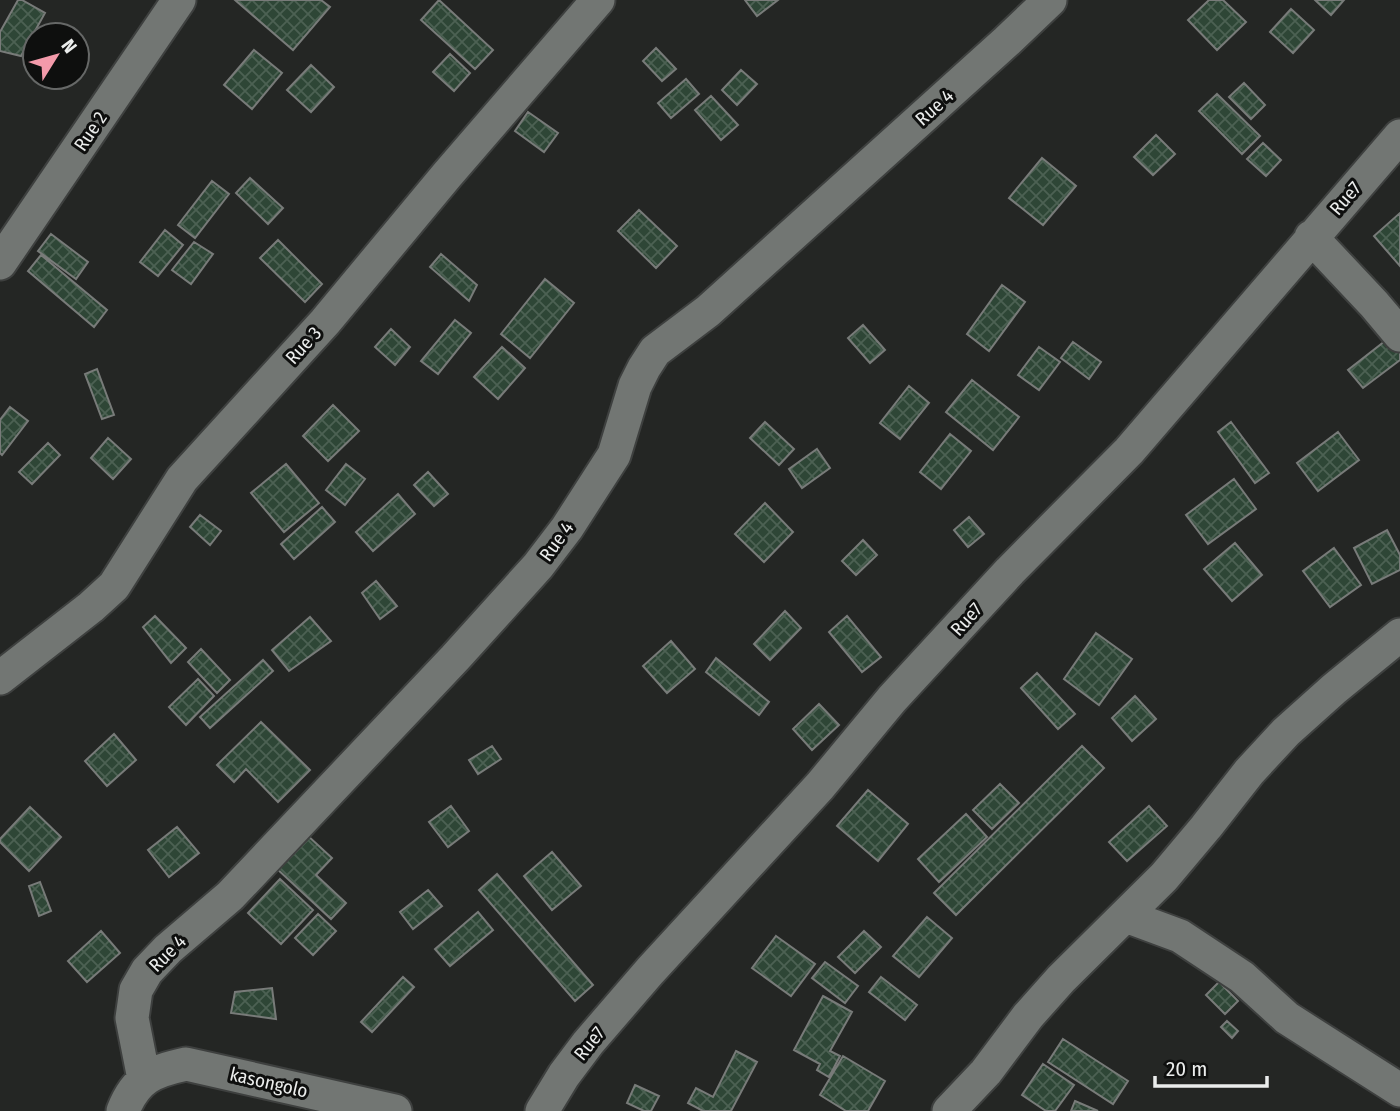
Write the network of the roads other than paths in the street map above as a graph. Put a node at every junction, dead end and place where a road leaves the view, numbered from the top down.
1 (179, 0) edge
2 (598, 0) edge
3 (1050, 0) edge
4 (1400, 136) edge
5 (1311, 237) junction
6 (0, 263) edge
7 (1400, 335) edge
8 (1400, 635) edge
9 (0, 678) edge
10 (1126, 916) junction
11 (144, 1079) junction
12 (1400, 1090) edge
13 (1400, 1105) edge
14 (123, 1111) edge
15 (395, 1111) edge
16 (542, 1111) edge
17 (949, 1111) edge
18 (1395, 1111) edge

1 - 6 street, Rue 2
2 - 9 street, Rue 3
3 - 11 street, Rue 4
4 - 5 street, Rue7
5 - 7 street
5 - 16 street, Rue7
8 - 10 street
10 - 12 street
10 - 17 street
11 - 14 street
11 - 15 street, kasongolo
13 - 18 street

